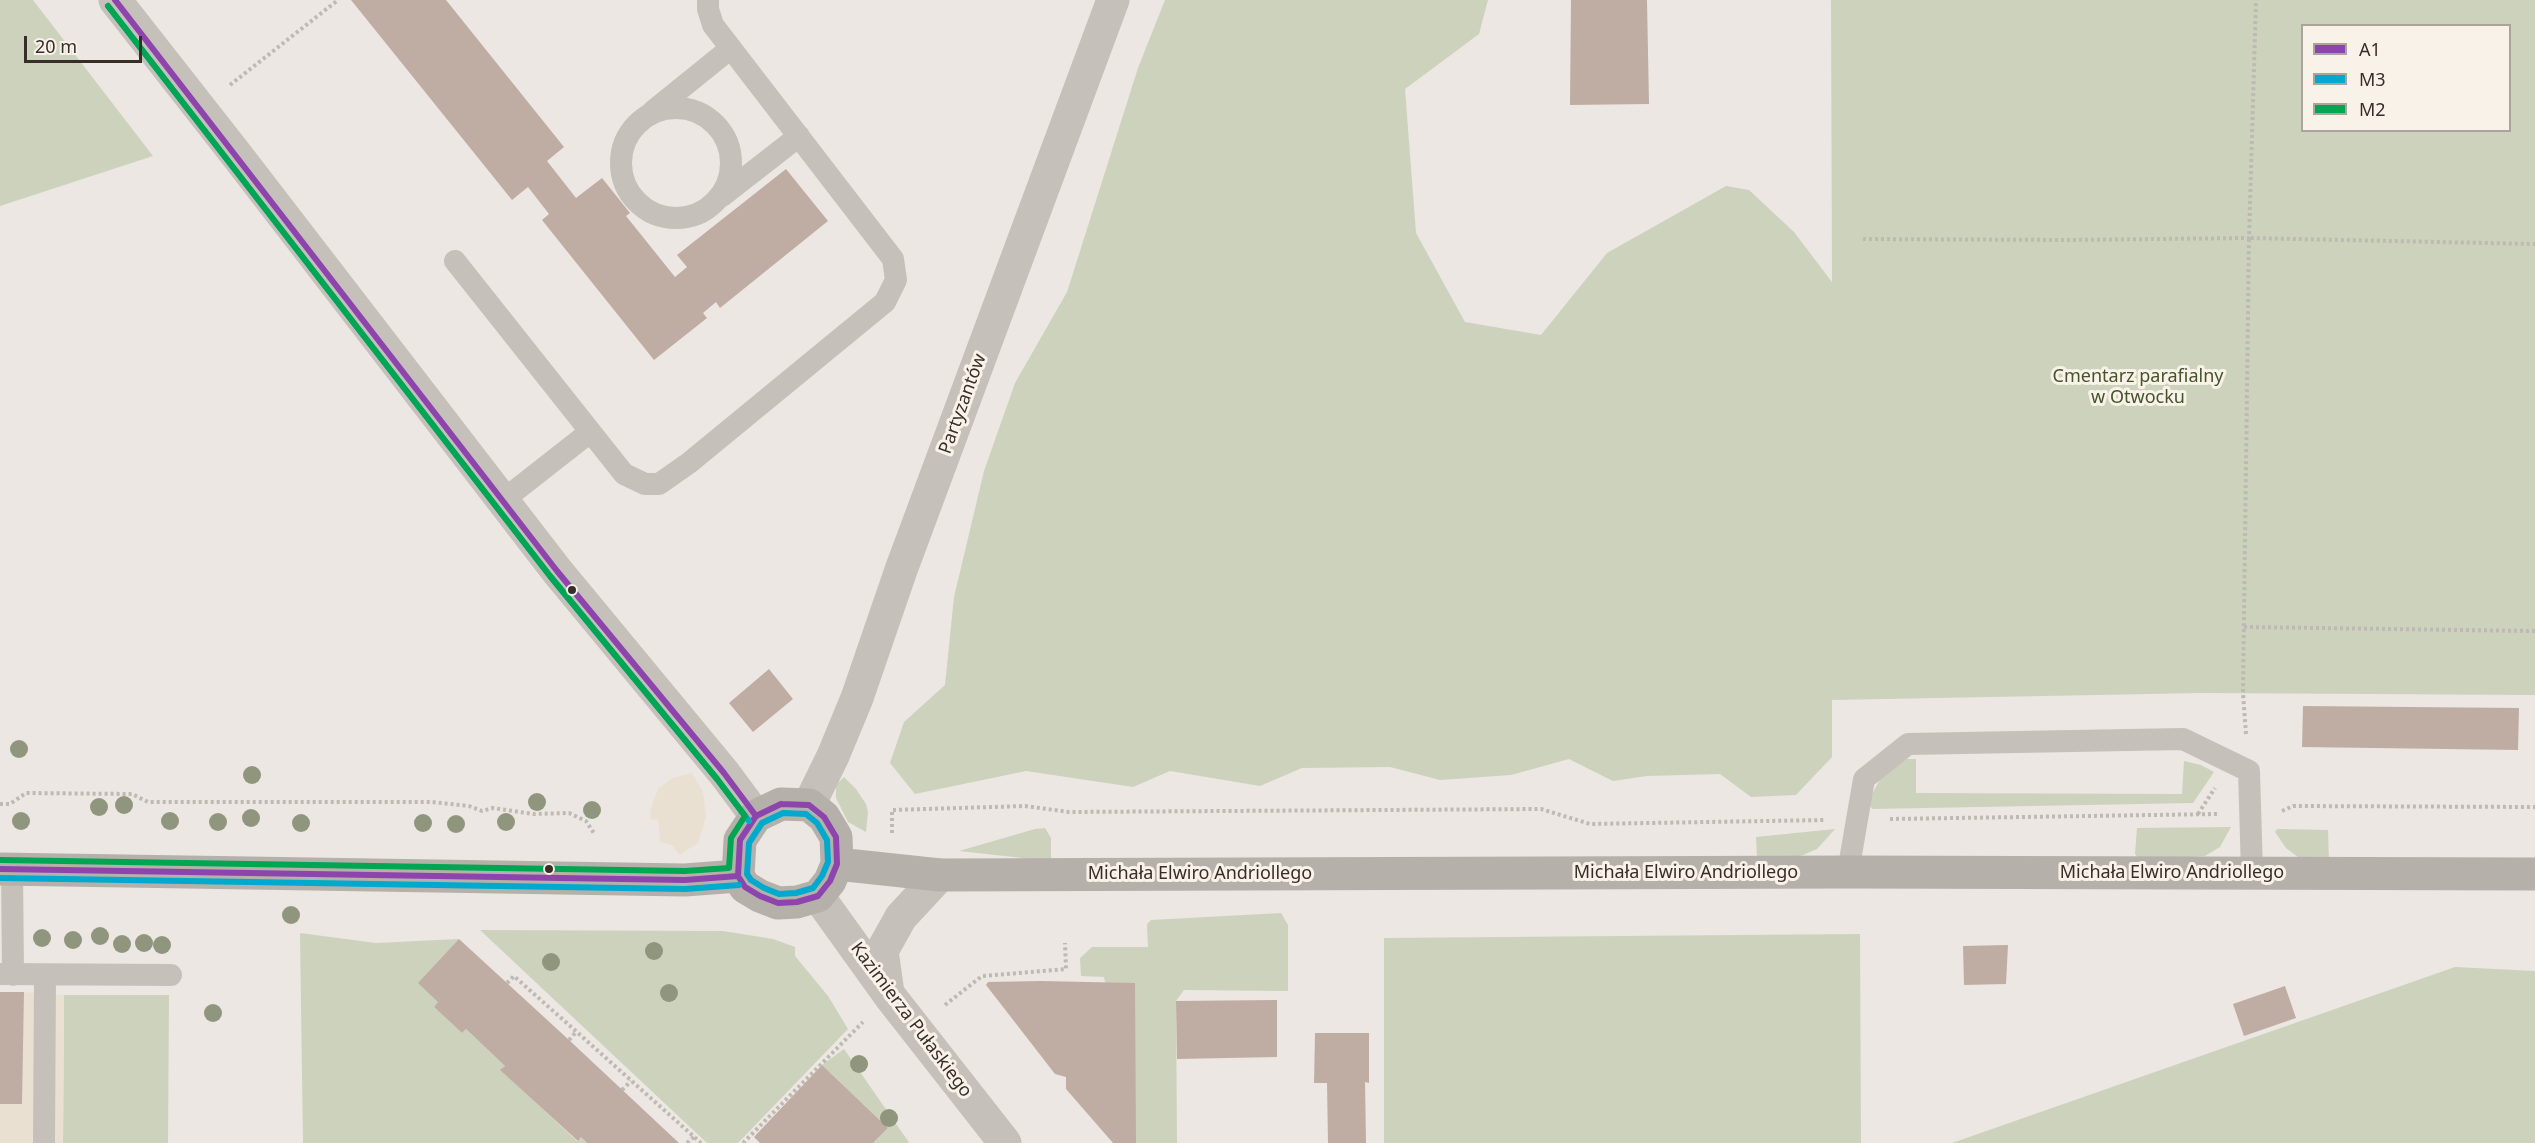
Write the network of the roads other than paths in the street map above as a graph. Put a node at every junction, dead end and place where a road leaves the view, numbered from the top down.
1 (708, 0) edge
2 (1113, 0) edge
3 (122, 3) edge
4 (731, 48) junction
5 (644, 118) junction
6 (799, 136) junction
7 (714, 203) junction
8 (455, 261) dead end
9 (590, 432) junction
10 (502, 501) junction
11 (809, 805) junction
12 (756, 816) junction
13 (837, 864) junction
14 (6, 869) edge
15 (1848, 872) junction
16 (2252, 873) junction
17 (2535, 873) edge
18 (738, 876) junction
19 (940, 876) junction
20 (818, 896) junction
21 (6, 975) edge
22 (45, 975) junction
23 (171, 975) dead end
24 (889, 995) junction
25 (44, 1143) edge
26 (1005, 1143) edge

1 - 4 lane
2 - 11 street, Partyzantów
3 - 10 street
4 - 5 lane
4 - 6 lane
5 - 7 lane
5 - 7 lane
6 - 7 lane
6 - 9 lane
8 - 9 lane
9 - 10 lane
10 - 12 street
11 - 12 street
11 - 13 street
12 - 18 street
13 - 19 street, Michała Elwiro Andriollego
13 - 20 street
14 - 18 street
14 - 21 lane
15 - 16 street, Michała Elwiro Andriollego
15 - 16 lane
15 - 19 street, Michała Elwiro Andriollego
16 - 17 street, Michała Elwiro Andriollego
18 - 20 street
19 - 24 street
20 - 24 street, Kazimierza Pułaskiego
21 - 22 lane
22 - 23 lane
22 - 25 lane
24 - 26 street, Kazimierza Pułaskiego

